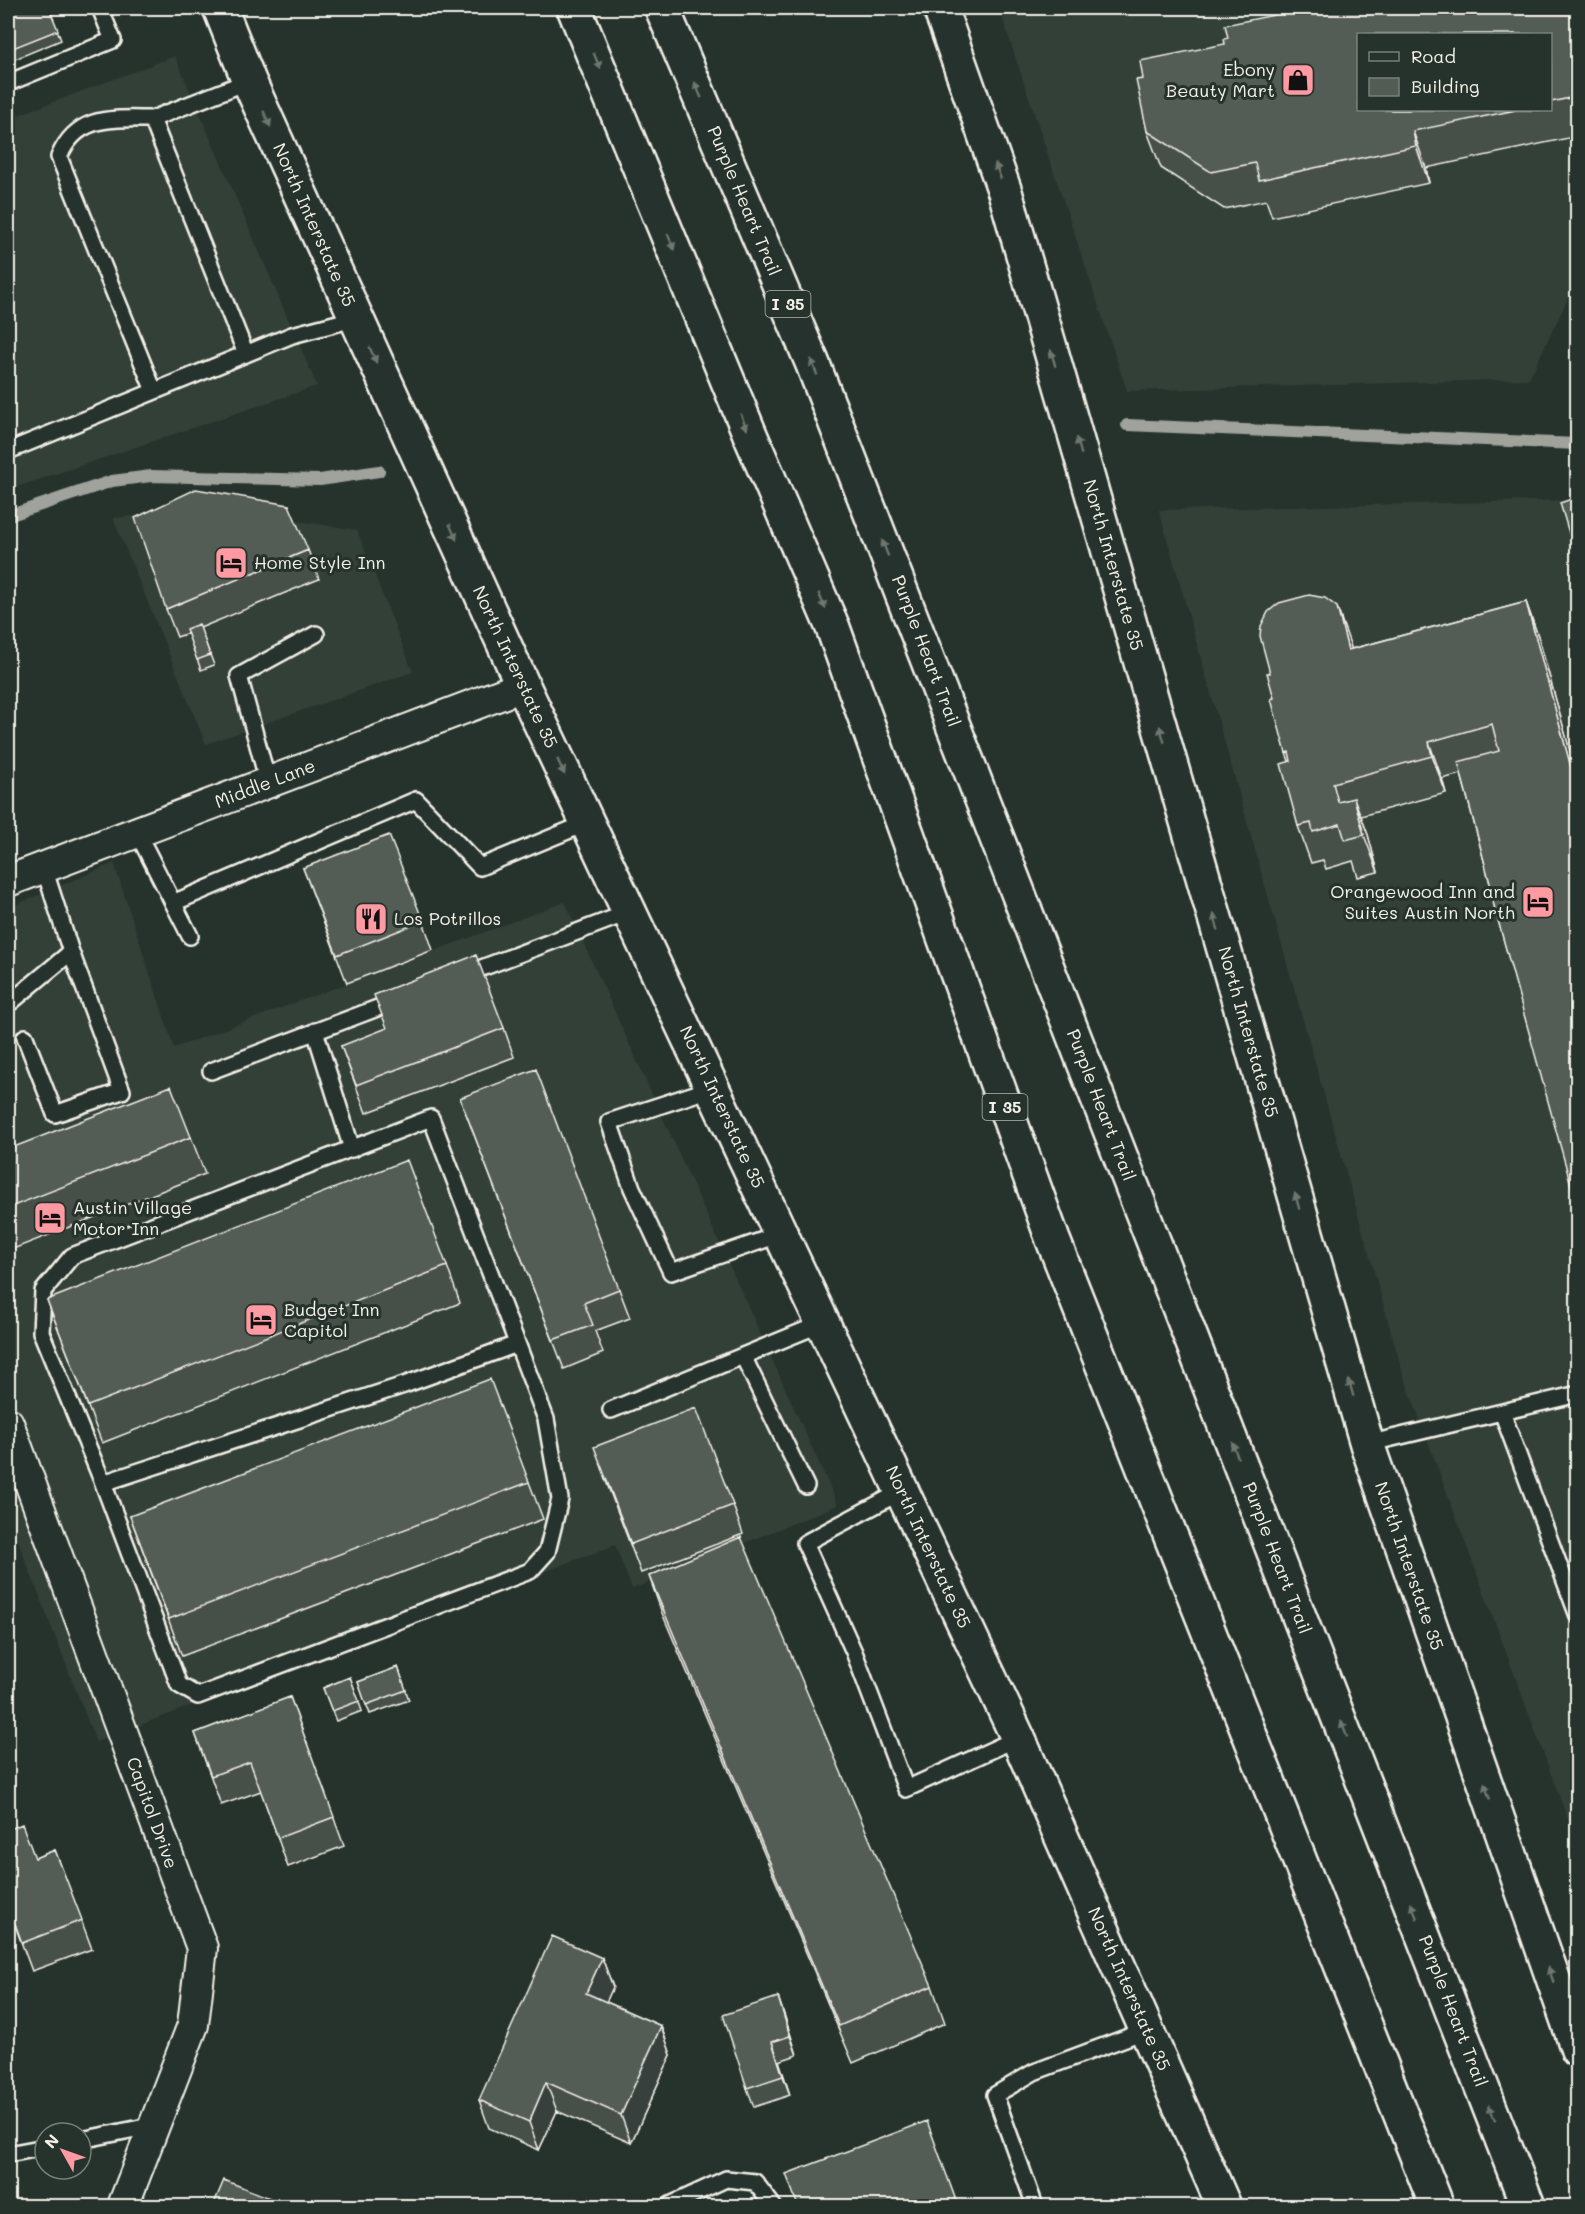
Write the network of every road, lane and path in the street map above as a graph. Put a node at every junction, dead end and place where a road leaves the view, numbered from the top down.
1 (100, 8) edge
2 (220, 8) edge
3 (574, 8) edge
4 (662, 8) edge
5 (940, 8) edge
6 (249, 81) junction
7 (8, 82) edge
8 (152, 119) junction
9 (357, 318) junction
10 (246, 354) junction
11 (154, 391) junction
12 (8, 451) edge
13 (316, 634) dead end
14 (523, 686) junction
15 (268, 782) junction
16 (587, 823) junction
17 (137, 832) junction
18 (44, 868) junction
19 (8, 881) edge
20 (173, 903) junction
21 (630, 912) junction
22 (190, 936) dead end
23 (71, 952) junction
24 (445, 982) edge
25 (412, 994) edge
26 (11, 1002) dead end
27 (315, 1031) junction
28 (25, 1037) dead end
29 (211, 1071) dead end
30 (712, 1088) junction
31 (352, 1149) junction
32 (782, 1234) junction
33 (823, 1323) junction
34 (517, 1344) junction
35 (743, 1356) junction
36 (1578, 1394) edge
37 (611, 1410) dead end
38 (1502, 1412) junction
39 (8, 1423) edge
40 (1367, 1444) junction
41 (103, 1483) junction
42 (806, 1486) dead end
43 (902, 1491) junction
44 (1578, 1616) edge
45 (1018, 1738) junction
46 (1147, 2030) junction
47 (1578, 2050) edge
48 (154, 2125) junction
49 (93, 2138) edge
50 (33, 2149) edge
51 (8, 2154) edge
52 (1508, 2154) junction
53 (123, 2206) edge
54 (670, 2206) edge
55 (773, 2206) edge
56 (1035, 2206) edge
57 (1224, 2206) edge
58 (1437, 2206) edge
59 (1528, 2206) edge
60 (1538, 2206) edge

1 - 7 lane
2 - 6 main road, North Interstate 35
3 -> 58 main road, I 35
52 -> 4 main road, Purple Heart Trail / I 35
40 -> 5 main road, North Interstate 35
6 - 8 lane
6 -> 9 main road, North Interstate 35
8 - 10 lane
8 - 11 lane
9 - 10 lane
9 -> 14 main road, North Interstate 35
10 - 11 lane
11 - 12 lane
13 - 15 lane
14 - 15 street, Middle Lane
14 -> 16 main road, North Interstate 35
15 - 17 street, Middle Lane
16 - 20 lane
16 - 21 main road, North Interstate 35
17 - 18 street, Middle Lane
17 - 20 lane
18 - 19 street, Middle Lane
18 - 23 lane
20 - 22 lane
21 - 24 lane
21 - 30 main road, North Interstate 35
23 - 26 lane
23 - 28 lane
25 - 27 lane
27 - 29 lane
27 - 31 lane
30 - 32 main road, North Interstate 35
30 - 32 lane
31 - 34 lane
31 - 41 lane
32 - 33 main road, North Interstate 35
33 - 35 lane
33 - 43 main road, North Interstate 35
34 - 41 lane
34 - 41 lane
35 - 37 lane
35 - 42 lane
36 - 38 lane
38 - 40 lane
38 - 44 lane
39 - 48 street, Capitol Drive
47 -> 40 main road, North Interstate 35
43 - 45 main road, North Interstate 35
43 - 45 lane
45 - 46 main road, North Interstate 35
46 - 56 lane
46 - 57 main road, North Interstate 35
48 - 49 lane
48 - 53 street, Capitol Drive
50 - 51 lane
52 - 59 main road, Purple Heart Trail / I 35
52 - 60 main road
54 - 55 lane

